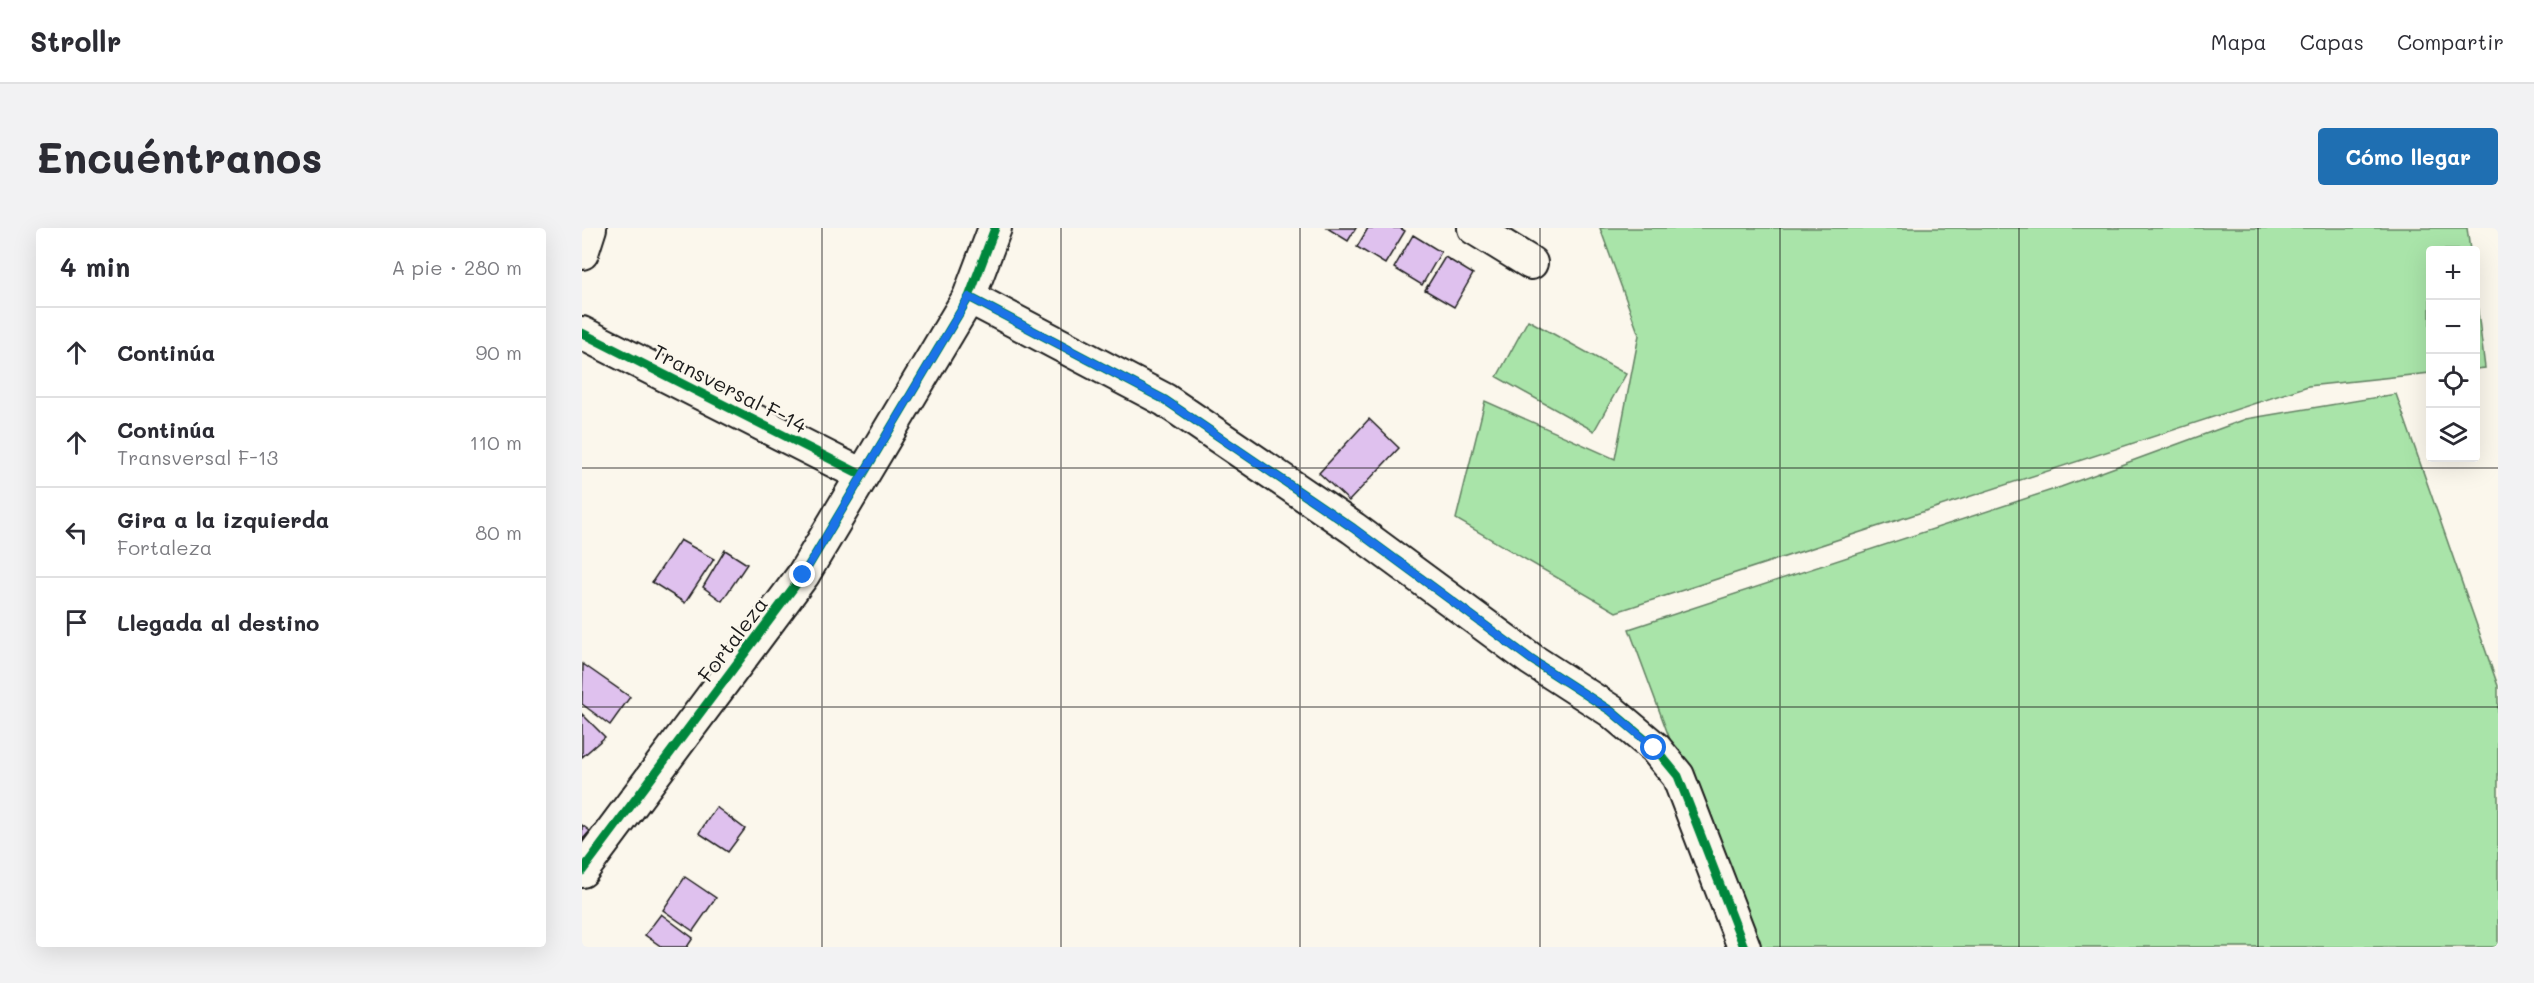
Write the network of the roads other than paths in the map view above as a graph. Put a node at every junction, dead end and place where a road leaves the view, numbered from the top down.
1 (590, 228) edge
2 (995, 228) edge
3 (1474, 228) edge
4 (582, 253) edge
5 (1531, 263) dead end
6 (969, 297) junction
7 (582, 333) edge
8 (862, 475) junction
9 (582, 871) edge
10 (1744, 947) edge

1 - 4 street
2 - 6 street, Fortaleza
3 - 5 street
6 - 8 street, Fortaleza
6 - 10 street
7 - 8 street, Transversal F-14
8 - 9 street, Fortaleza

